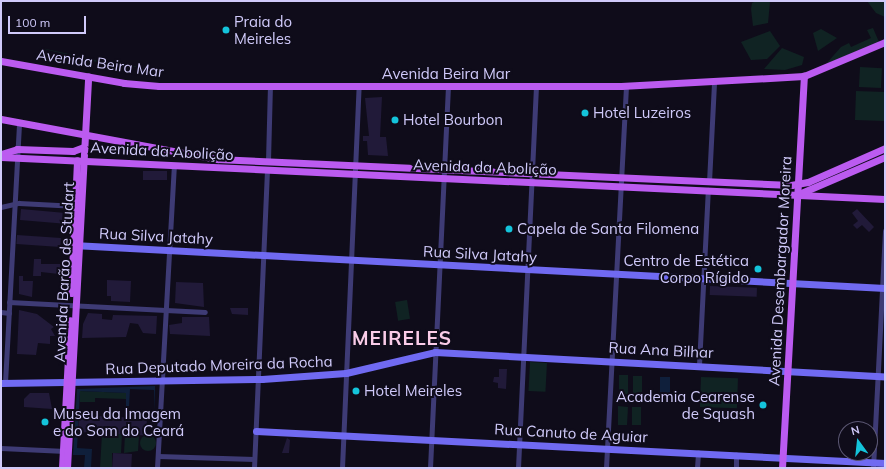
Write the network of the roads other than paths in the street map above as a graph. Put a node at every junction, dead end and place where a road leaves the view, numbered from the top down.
1 (885, 42) edge
2 (1, 61) edge
3 (804, 76) junction
4 (88, 77) junction
5 (714, 82) junction
6 (270, 86) junction
7 (359, 86) junction
8 (626, 86) junction
9 (448, 87) junction
10 (536, 87) junction
11 (1, 119) edge
12 (19, 122) junction
13 (84, 134) junction
14 (84, 147) junction
15 (885, 148) edge
16 (17, 153) junction
17 (1, 155) edge
18 (885, 157) edge
19 (80, 160) junction
20 (268, 161) junction
21 (174, 165) junction
22 (356, 165) junction
23 (445, 169) junction
24 (267, 170) junction
25 (355, 174) junction
26 (532, 174) junction
27 (444, 178) junction
28 (621, 178) junction
29 (531, 182) junction
30 (709, 182) junction
31 (621, 186) junction
32 (798, 186) junction
33 (708, 190) junction
34 (797, 194) junction
35 (885, 199) edge
36 (15, 204) junction
37 (78, 206) junction
38 (1, 207) edge
39 (885, 232) edge
40 (76, 245) junction
41 (169, 250) junction
42 (263, 255) junction
43 (352, 260) junction
44 (439, 265) junction
45 (528, 270) junction
46 (616, 274) junction
47 (704, 278) junction
48 (792, 283) junction
49 (884, 288) edge
50 (9, 302) junction
51 (73, 305) junction
52 (165, 309) junction
53 (1, 312) edge
54 (205, 312) dead end
55 (9, 313) junction
56 (435, 352) junction
57 (523, 356) junction
58 (611, 361) junction
59 (699, 365) junction
60 (787, 370) junction
61 (346, 373) junction
62 (877, 376) junction
63 (885, 376) edge
64 (258, 379) junction
65 (162, 380) junction
66 (69, 382) junction
67 (3, 383) edge
68 (256, 431) junction
69 (343, 436) junction
70 (431, 438) junction
71 (518, 444) junction
72 (1, 448) edge
73 (607, 448) junction
74 (65, 451) junction
75 (698, 453) junction
76 (736, 455) junction
77 (158, 456) junction
78 (782, 458) junction
79 (254, 459) junction
80 (885, 463) edge
81 (873, 465) edge
82 (62, 468) edge
83 (67, 468) edge
84 (157, 468) edge
85 (254, 468) edge
86 (342, 468) edge
87 (430, 468) edge
88 (518, 468) edge
89 (606, 468) edge
90 (697, 468) edge
91 (736, 468) edge
92 (782, 468) edge

1 - 3 main road, Avenida Beira Mar
2 - 4 main road, Avenida Beira Mar
3 - 5 main road, Avenida Beira Mar
3 - 32 main road, Avenida Desembargador Moreira
4 - 6 main road, Avenida Beira Mar
4 - 13 main road, Avenida Barão de Studart
5 - 8 main road, Avenida Beira Mar
5 - 30 street
6 - 7 main road, Avenida Beira Mar
6 - 20 street
7 - 9 main road, Avenida Beira Mar
7 - 22 street
8 - 10 main road, Avenida Beira Mar
8 - 28 street
9 - 10 main road, Avenida Beira Mar
9 - 23 street
10 - 26 street
11 - 12 main road, Avenida da Abolição
12 - 13 main road, Avenida da Abolição
12 - 16 street
13 - 14 main road, Avenida Barão de Studart
13 - 20 main road, Avenida da Abolição
14 - 16 main road
14 - 19 main road, Avenida Barão de Studart
15 - 32 main road, Avenida da Abolição
16 - 17 main road
16 - 19 main road, Avenida da Abolição
16 - 36 street
18 - 34 main road, Avenida da Abolição
19 - 21 main road, Avenida da Abolição
19 - 37 main road, Avenida Barão de Studart
20 - 22 main road, Avenida da Abolição
21 - 24 main road, Avenida da Abolição
21 - 41 street
22 - 23 main road, Avenida da Abolição
22 - 25 street
23 - 26 main road, Avenida da Abolição
23 - 27 street
24 - 25 main road, Avenida da Abolição
24 - 42 street
25 - 27 main road, Avenida da Abolição
25 - 43 street
26 - 28 main road, Avenida da Abolição
26 - 29 street
27 - 29 main road, Avenida da Abolição
27 - 44 street
28 - 30 main road, Avenida da Abolição
28 - 31 street
29 - 31 main road, Avenida da Abolição
29 - 45 street
30 - 32 main road, Avenida da Abolição
31 - 33 main road, Avenida da Abolição
31 - 46 street
32 - 34 main road, Avenida Desembargador Moreira
33 - 34 main road, Avenida da Abolição
33 - 47 street
34 - 35 main road
34 - 48 main road, Avenida Desembargador Moreira
36 - 37 street
36 - 38 street
36 - 50 street
37 - 40 main road, Avenida Barão de Studart
39 - 49 street
40 - 41 street, Rua Silva Jatahy
40 - 51 main road, Avenida Barão de Studart
41 - 42 street, Rua Silva Jatahy
41 - 52 street
42 - 43 street, Rua Silva Jatahy
42 - 64 street
43 - 44 street, Rua Silva Jatahy
43 - 61 street
44 - 45 street, Rua Silva Jatahy
44 - 56 street
45 - 46 street, Rua Silva Jatahy
45 - 57 street
46 - 47 street, Rua Silva Jatahy
46 - 58 street
47 - 48 street, Rua Silva Jatahy
47 - 59 street
48 - 49 street, Rua Silva Jatahy
48 - 60 main road, Avenida Desembargador Moreira
49 - 62 street
50 - 51 street
50 - 55 street
51 - 52 street
51 - 66 main road, Avenida Barão de Studart
52 - 54 street
52 - 65 street
53 - 55 street
55 - 67 street
56 - 57 street, Rua Ana Bilhar
56 - 61 street, Rua Deputado Moreira da Rocha
56 - 70 street
57 - 58 street, Rua Ana Bilhar
57 - 71 street
58 - 59 street, Rua Ana Bilhar
58 - 73 street
59 - 60 street, Rua Ana Bilhar
60 - 62 street, Rua Ana Bilhar
60 - 78 main road, Avenida Desembargador Moreira
61 - 64 street, Rua Deputado Moreira da Rocha
61 - 69 street
62 - 63 street, Rua Ana Bilhar
62 - 81 street
64 - 65 street, Rua Deputado Moreira da Rocha
64 - 68 street
65 - 66 street, Rua Deputado Moreira da Rocha
65 - 77 street
66 - 67 street, Rua Deputado Moreira da Rocha
66 - 74 main road, Avenida Barão de Studart
68 - 69 street, Rua Canuto de Aguiar
68 - 79 street
69 - 70 street, Rua Canuto de Aguiar
69 - 86 street
70 - 71 street, Rua Canuto de Aguiar
70 - 87 street
71 - 73 street, Rua Canuto de Aguiar
71 - 88 street
72 - 74 street
73 - 75 street, Rua Canuto de Aguiar
73 - 89 street
74 - 82 main road, Avenida Barão de Studart
74 - 83 main road, Avenida Barão de Studart
75 - 76 street, Rua Canuto de Aguiar
75 - 90 street
76 - 78 street, Rua Canuto de Aguiar
76 - 91 street
77 - 79 street
77 - 84 street
78 - 81 street, Rua Canuto de Aguiar
78 - 92 main road, Avenida Desembargador Moreira
79 - 85 street
80 - 81 street, Rua Canuto de Aguiar

